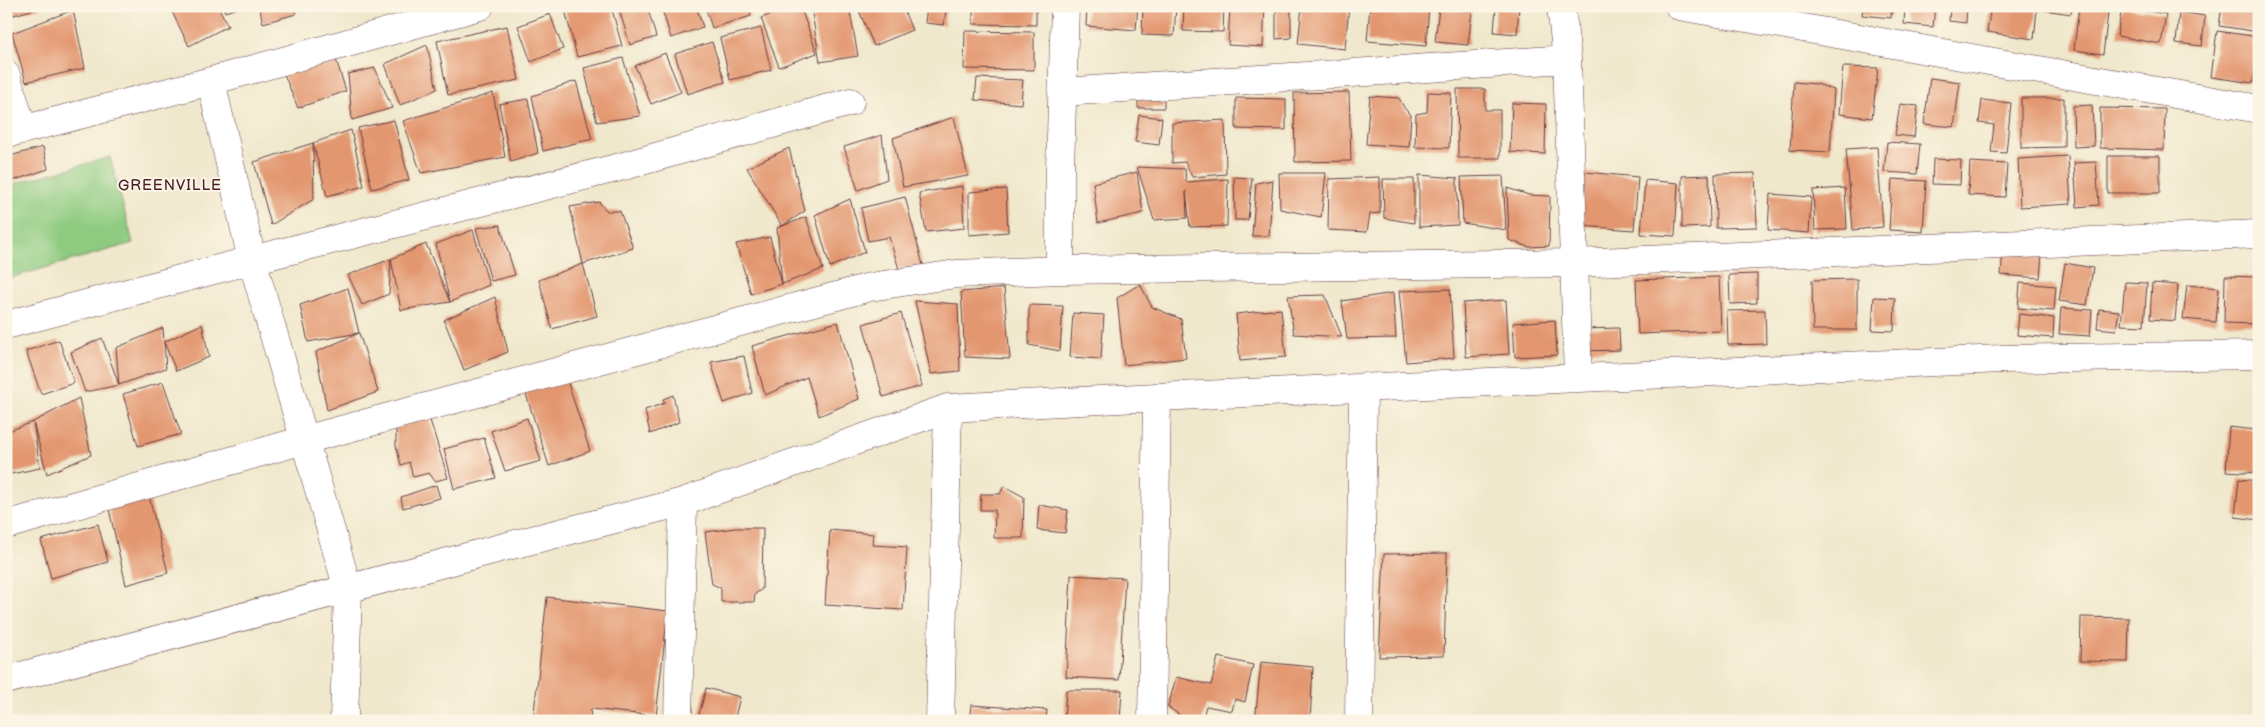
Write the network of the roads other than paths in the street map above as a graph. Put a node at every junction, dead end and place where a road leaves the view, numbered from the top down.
1 (480, 6) edge
2 (1065, 6) edge
3 (1561, 6) edge
4 (1679, 6) edge
5 (1567, 59) junction
6 (6, 75) edge
7 (211, 81) junction
8 (1062, 92) junction
9 (850, 102) dead end
10 (2259, 109) edge
11 (15, 132) edge
12 (2259, 234) edge
13 (252, 260) junction
14 (1574, 263) junction
15 (1060, 270) junction
16 (6, 325) edge
17 (2259, 355) edge
18 (1578, 377) junction
19 (1363, 387) junction
20 (1157, 396) junction
21 (948, 408) junction
22 (304, 440) junction
23 (683, 502) junction
24 (6, 525) edge
25 (348, 589) junction
26 (6, 680) edge
27 (344, 721) edge
28 (678, 721) edge
29 (940, 721) edge
30 (1152, 721) edge
31 (1359, 721) edge

1 - 7 street
2 - 8 street
3 - 5 street
4 - 10 street
5 - 8 street
5 - 14 street
6 - 11 street
7 - 11 street
7 - 13 street
8 - 15 street
9 - 13 street
12 - 14 street
13 - 16 street
13 - 22 street
14 - 15 street
14 - 18 street
15 - 22 street
17 - 18 street
18 - 19 street
19 - 20 street
19 - 31 street
20 - 21 street
20 - 30 street
21 - 23 street
21 - 29 street
22 - 24 street
22 - 25 street
23 - 25 street
23 - 28 street
25 - 26 street
25 - 27 street

